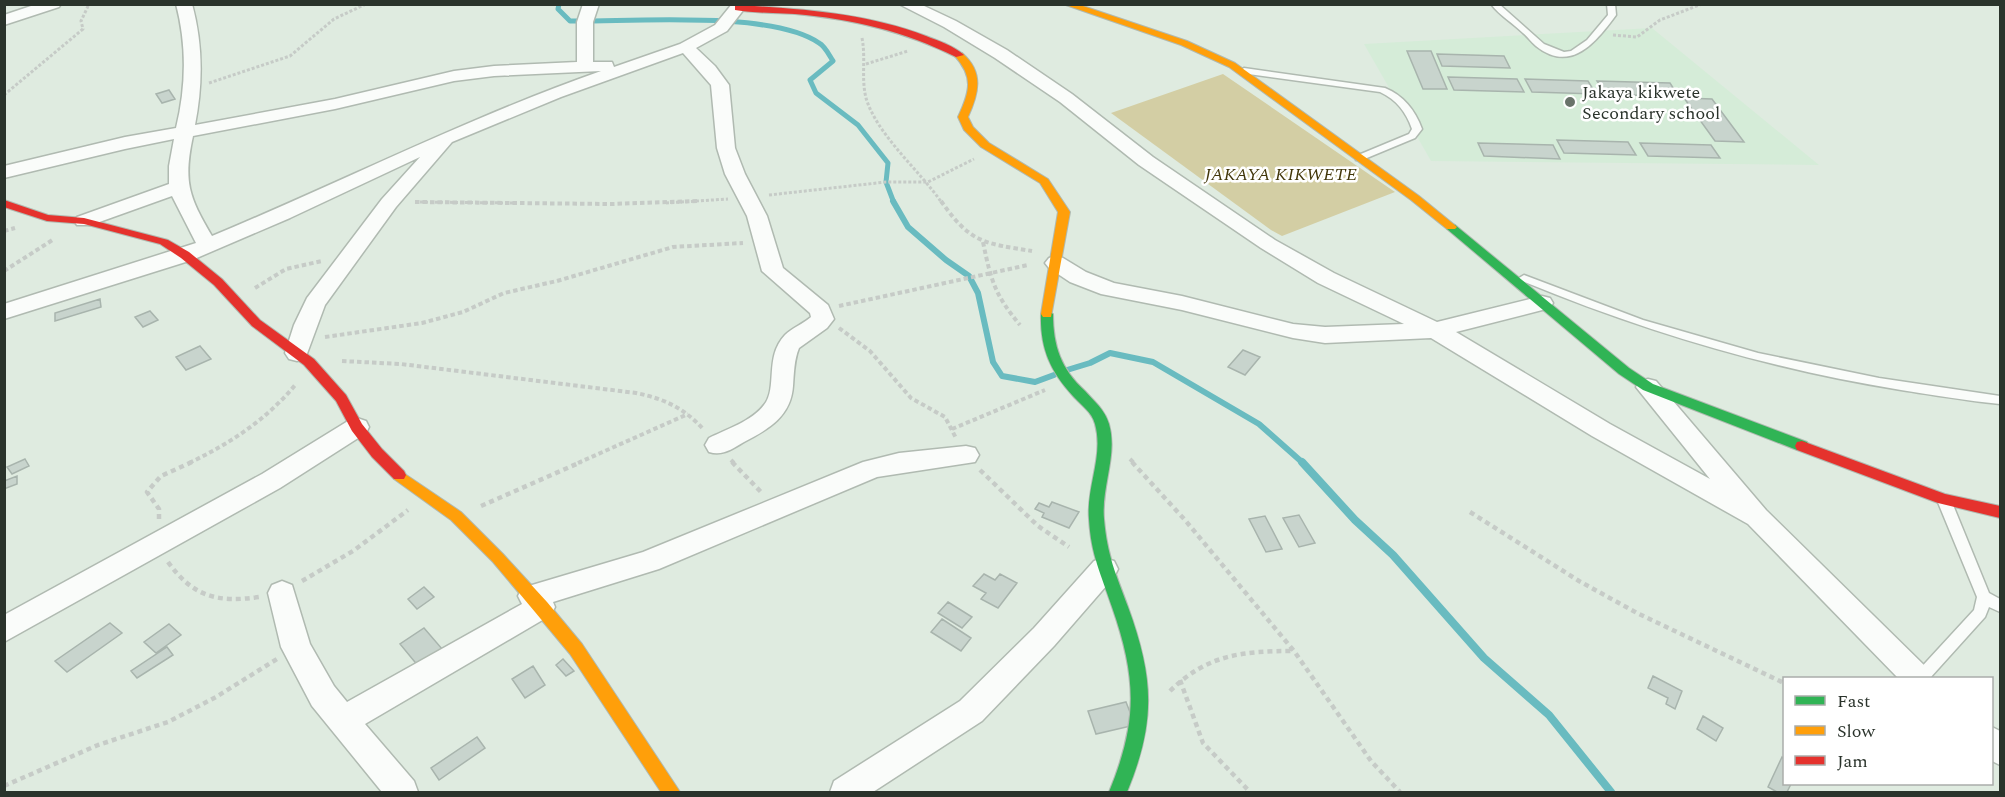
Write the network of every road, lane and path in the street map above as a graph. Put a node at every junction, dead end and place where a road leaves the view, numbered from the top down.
1 (54, 4) edge
2 (88, 4) edge
3 (184, 4) edge
4 (366, 4) edge
5 (591, 4) edge
6 (906, 4) edge
7 (1067, 4) edge
8 (1495, 4) edge
9 (1611, 4) edge
10 (1702, 4) edge
11 (740, 6) edge
12 (4, 20) edge
13 (856, 20) junction
14 (1597, 34) junction
15 (937, 43) junction
16 (686, 47) junction
17 (641, 63) junction
18 (866, 64) junction
19 (585, 68) junction
20 (1239, 70) junction
21 (191, 89) junction
22 (4, 95) edge
23 (184, 131) junction
24 (450, 136) junction
25 (993, 148) junction
26 (1359, 158) junction
27 (4, 172) edge
28 (928, 182) junction
29 (179, 187) junction
30 (746, 197) junction
31 (4, 203) edge
32 (389, 203) junction
33 (84, 221) junction
34 (983, 242) junction
35 (765, 243) junction
36 (207, 245) junction
37 (185, 255) junction
38 (349, 258) junction
39 (1057, 259) junction
40 (1501, 268) junction
41 (4, 271) edge
42 (989, 272) junction
43 (234, 300) junction
44 (1542, 303) junction
45 (820, 310) junction
46 (4, 312) edge
47 (1435, 330) junction
48 (1049, 351) junction
49 (302, 352) junction
50 (1066, 382) junction
51 (1648, 387) junction
52 (2001, 400) edge
53 (689, 413) junction
54 (357, 427) junction
55 (952, 429) dead end
56 (1105, 432) junction
57 (718, 445) junction
58 (966, 455) dead end
59 (429, 495) junction
60 (1943, 499) junction
61 (780, 508) junction
62 (1470, 512) dead end
63 (2001, 512) edge
64 (456, 516) junction
65 (1757, 517) junction
66 (162, 543) junction
67 (1104, 569) junction
68 (282, 593) junction
69 (1984, 597) junction
70 (536, 601) junction
71 (2001, 606) edge
72 (4, 630) edge
73 (296, 647) junction
74 (1294, 651) junction
75 (1918, 677) edge
76 (1920, 677) edge
77 (1180, 680) junction
78 (1783, 682) edge
79 (344, 720) junction
80 (1142, 722) junction
81 (4, 786) edge
82 (402, 792) edge
83 (671, 792) edge
84 (846, 792) edge
85 (1118, 792) edge
86 (1250, 792) edge
87 (1400, 792) edge

1 - 12 street
2 - 22 path
3 - 21 street
4 - 21 path
5 - 19 street
6 - 47 street
7 - 20 street
8 - 14 lane
9 - 14 lane
10 - 14 path
11 - 13 street
11 - 16 street
13 - 15 street
13 - 18 path
15 - 18 path
15 - 25 street
16 - 17 street
16 - 30 street
17 - 19 street
17 - 24 street
18 - 28 path
19 - 23 street
20 - 26 street
20 - 26 lane
21 - 23 street
23 - 27 street
23 - 29 street
24 - 32 street
24 - 36 street
25 - 28 path
25 - 39 street
26 - 40 street
28 - 30 path
28 - 34 path
29 - 33 street
29 - 36 street
30 - 32 path
30 - 35 street
31 - 33 street
32 - 38 street
33 - 37 street
33 - 41 path
34 - 39 path
34 - 42 path
35 - 45 street
35 - 49 path
36 - 37 street
37 - 43 street
37 - 46 street
38 - 43 path
38 - 49 street
39 - 42 path
39 - 47 street
39 - 48 street
40 - 44 street
40 - 52 lane
42 - 45 path
42 - 48 path
43 - 49 street
44 - 47 street
44 - 51 street
45 - 57 street
47 - 65 street
48 - 50 street
49 - 53 path
49 - 54 street
49 - 66 path
50 - 55 path
50 - 56 street
51 - 60 street
51 - 65 street
53 - 57 path
53 - 64 path
54 - 59 street
54 - 66 street
56 - 67 street
56 - 74 path
57 - 61 path
58 - 61 street
59 - 64 street
59 - 68 path
60 - 63 street
60 - 69 lane
61 - 70 street
62 - 78 path
64 - 70 street
65 - 75 street
66 - 68 path
66 - 72 street
67 - 80 street
67 - 84 street
68 - 73 street
69 - 71 lane
69 - 76 lane
70 - 79 street
70 - 83 street
73 - 79 street
73 - 81 path
74 - 77 path
74 - 87 path
77 - 80 path
77 - 86 path
79 - 82 street
80 - 85 street

